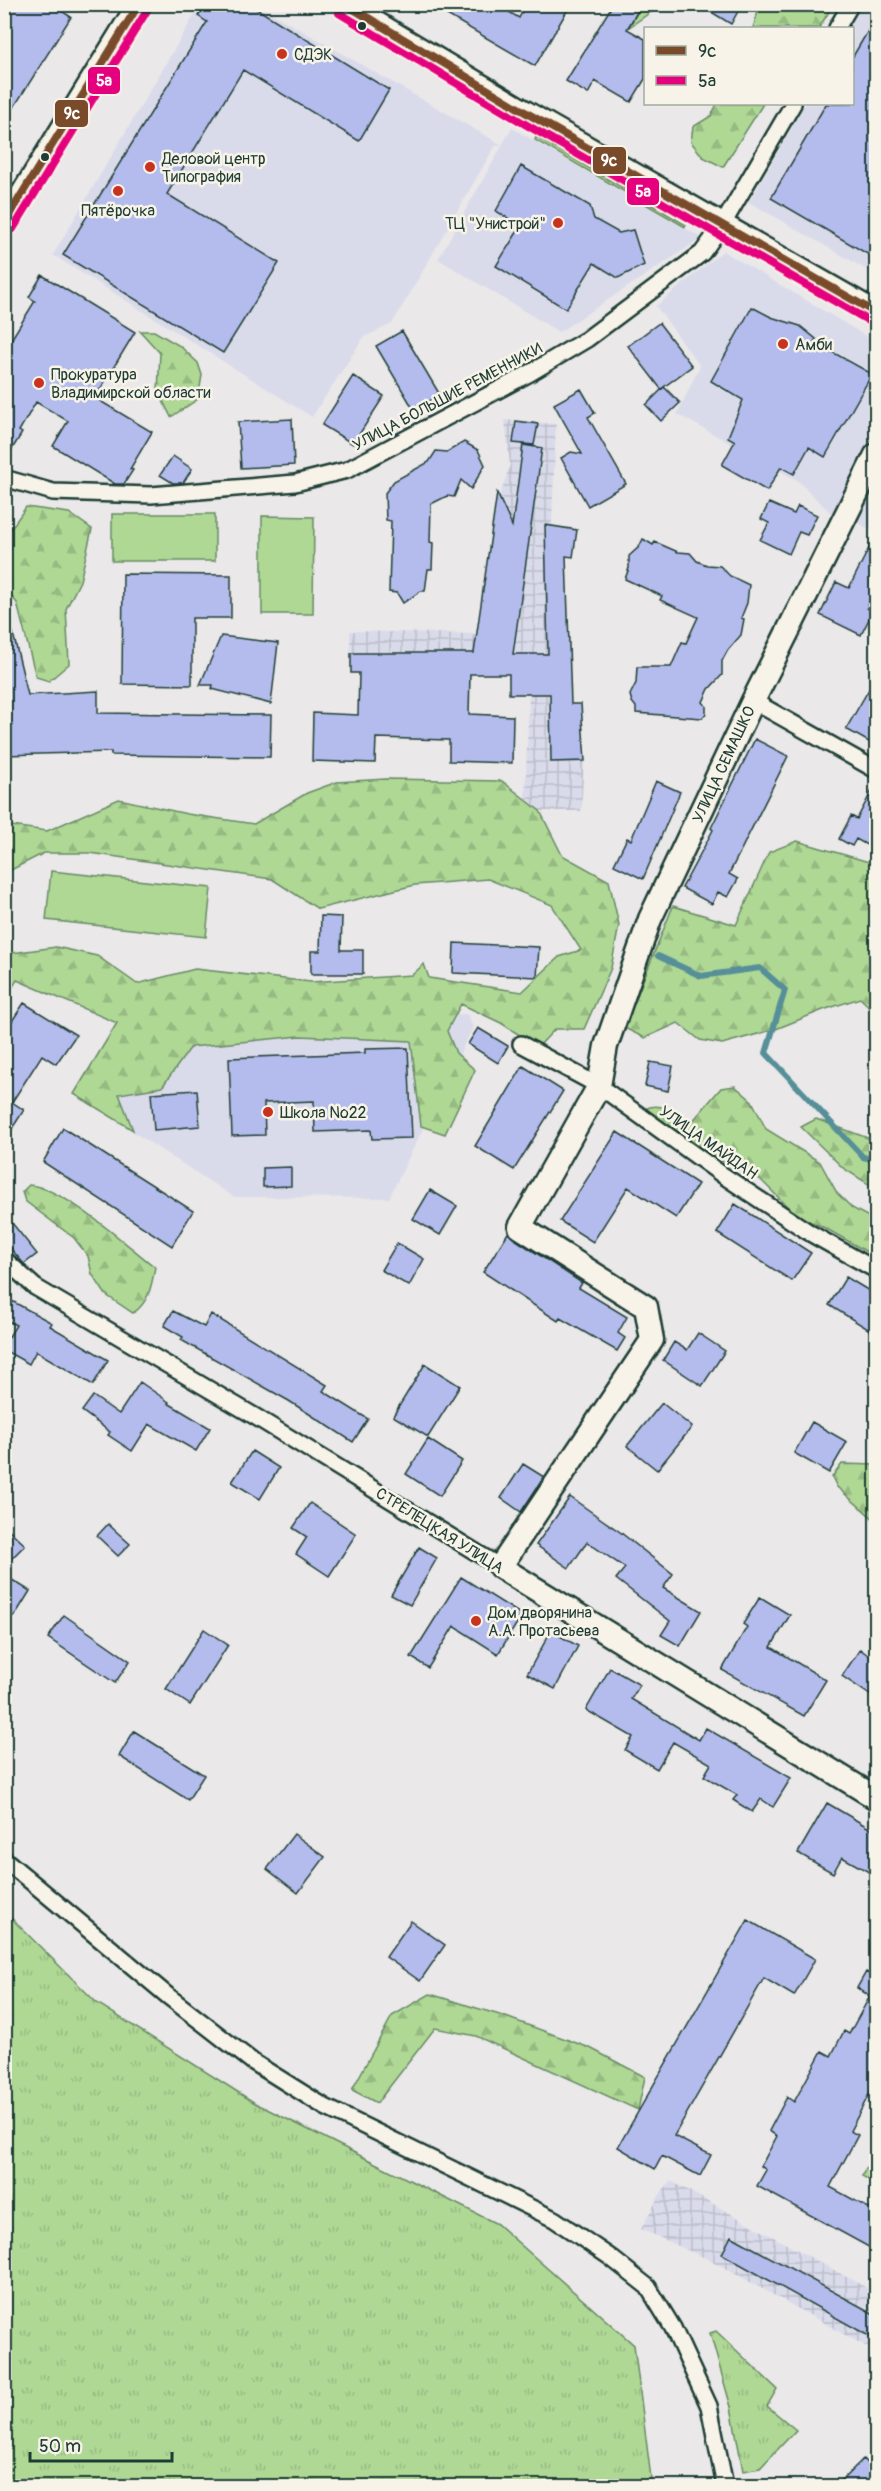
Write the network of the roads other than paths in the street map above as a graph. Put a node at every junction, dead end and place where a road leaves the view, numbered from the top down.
1 (139, 4) edge
2 (344, 4) edge
3 (851, 4) edge
4 (838, 27) edge
5 (793, 105) edge
6 (4, 224) edge
7 (723, 224) junction
8 (876, 313) edge
9 (876, 454) edge
10 (4, 478) edge
11 (753, 701) junction
12 (876, 770) edge
13 (520, 1044) dead end
14 (599, 1086) junction
15 (4, 1259) edge
16 (876, 1270) edge
17 (500, 1567) junction
18 (876, 1798) edge
19 (4, 1859) edge
20 (725, 2487) edge

1 - 6 street
2 - 7 street
3 - 4 street
5 - 7 street, УЛИЦА БОЛЬШИЕ РЕМЕННИКИ
7 - 8 street
7 - 10 street, УЛИЦА БОЛЬШИЕ РЕМЕННИКИ
9 - 11 street, УЛИЦА СЕМАШКО
11 - 12 street
11 - 14 street, УЛИЦА СЕМАШКО
13 - 14 street, УЛИЦА МАЙДАН
14 - 16 street, УЛИЦА МАЙДАН
14 - 17 street, УЛИЦА СЕМАШКО
15 - 17 street, СТРЕЛЕЦКАЯ УЛИЦА
17 - 18 street, СТРЕЛЕЦКАЯ УЛИЦА
19 - 20 street

